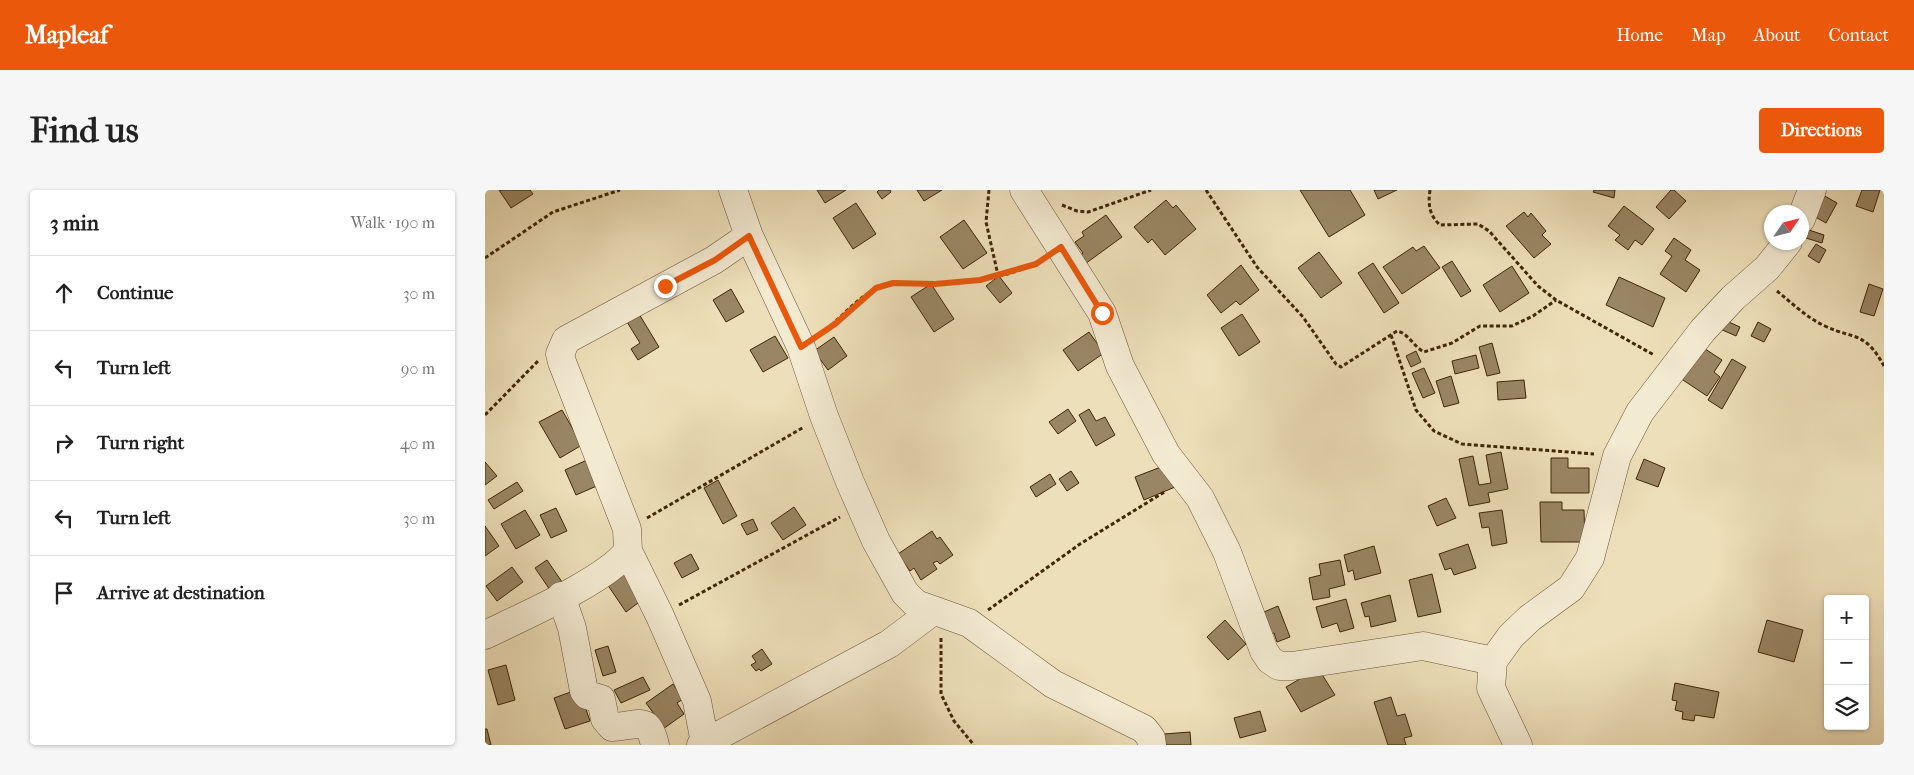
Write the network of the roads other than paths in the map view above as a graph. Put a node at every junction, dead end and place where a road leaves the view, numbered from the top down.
1 (733, 190) edge
2 (1024, 190) edge
3 (1812, 190) edge
4 (1806, 205) edge
5 (749, 236) junction
6 (1781, 250) edge
7 (627, 540) junction
8 (561, 596) junction
9 (933, 611) junction
10 (485, 635) edge
11 (1493, 660) junction
12 (703, 744) edge
13 (655, 745) edge
14 (1152, 745) edge
15 (1518, 745) edge

1 - 5 street
2 - 11 street
3 - 4 street
5 - 7 street
5 - 9 street
6 - 11 street
7 - 8 street
7 - 12 street
8 - 10 street
8 - 13 street
9 - 12 street
9 - 14 street
11 - 15 street

